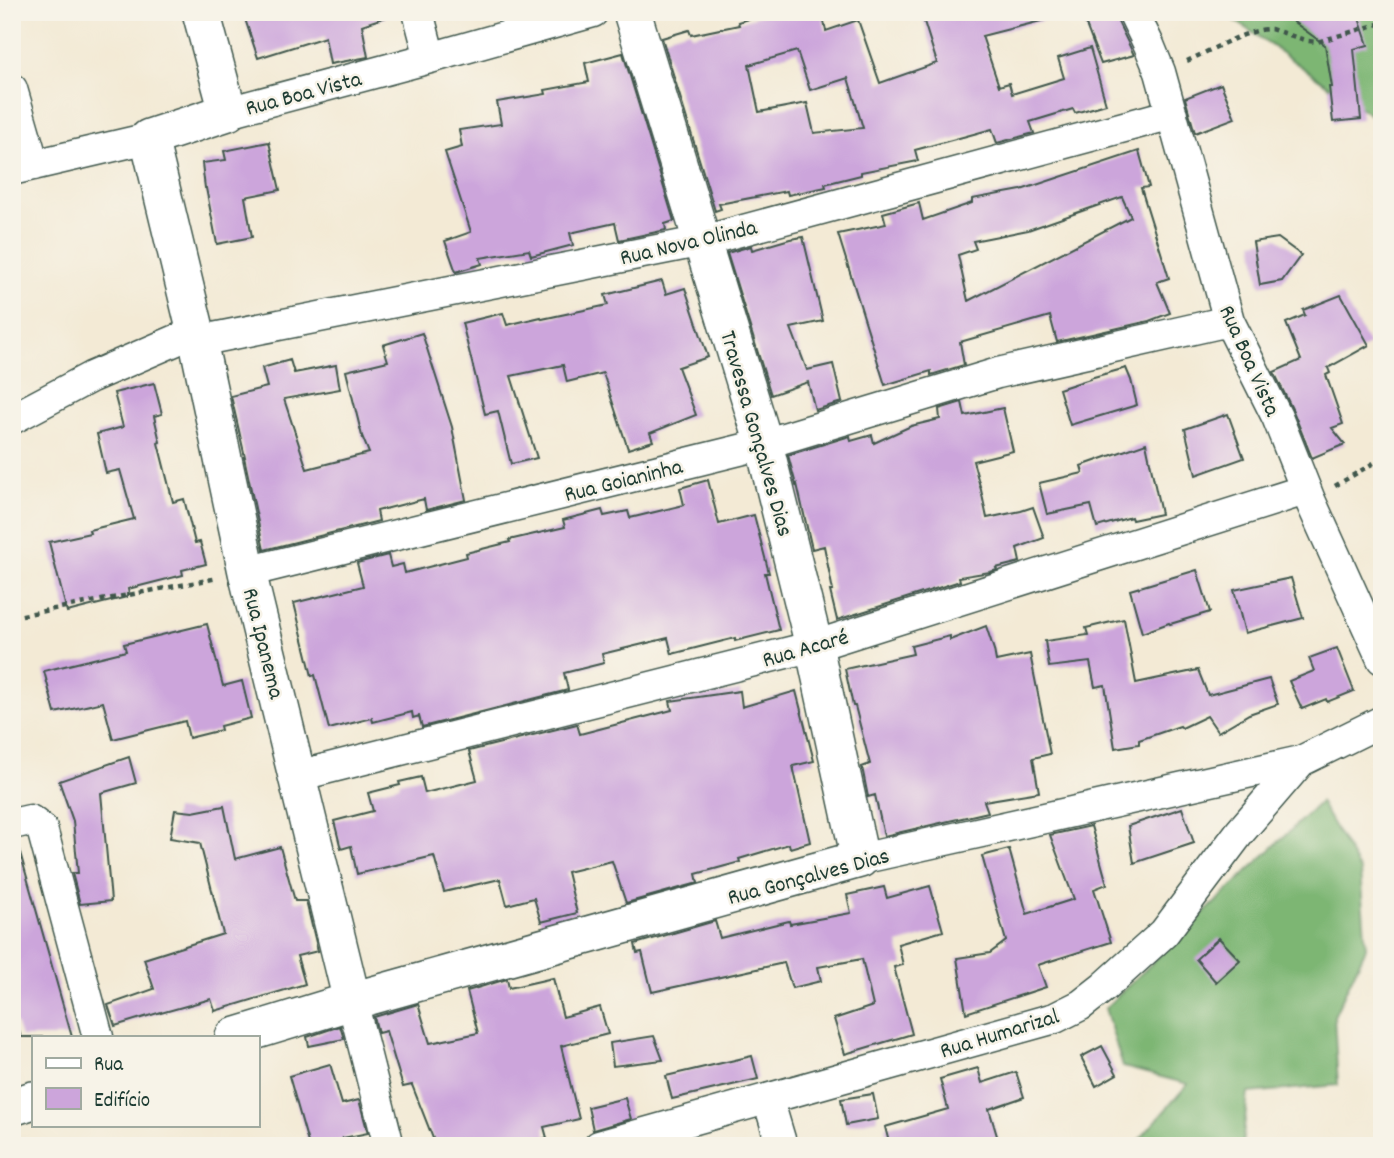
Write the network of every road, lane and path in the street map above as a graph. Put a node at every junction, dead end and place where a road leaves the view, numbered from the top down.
1 (201, 12) edge
2 (418, 12) edge
3 (593, 12) edge
4 (632, 12) edge
5 (1133, 12) edge
6 (1382, 23) edge
7 (430, 58) junction
8 (1160, 72) junction
9 (12, 89) edge
10 (228, 112) junction
11 (1171, 114) junction
12 (149, 138) junction
13 (23, 167) edge
14 (703, 241) junction
15 (1229, 321) junction
16 (196, 336) junction
17 (12, 419) edge
18 (764, 444) junction
19 (1382, 458) edge
20 (1307, 495) junction
21 (247, 572) junction
22 (12, 617) edge
23 (814, 646) junction
24 (1382, 659) edge
25 (1382, 720) edge
26 (1301, 761) junction
27 (298, 776) junction
28 (12, 824) edge
29 (860, 859) junction
30 (352, 1001) junction
31 (98, 1036) edge
32 (237, 1036) edge
33 (768, 1099) junction
34 (32, 1100) edge
35 (12, 1107) edge
36 (389, 1146) edge
37 (599, 1146) edge
38 (782, 1146) edge

1 - 10 street
2 - 7 street
3 - 7 street, Rua Boa Vista
4 - 14 street, Travessa Gonçalves Dias
5 - 8 street, Rua Boa Vista
6 - 8 path
7 - 10 street, Rua Boa Vista
8 - 11 street, Rua Boa Vista
9 - 13 street
10 - 12 street, Rua Boa Vista
11 - 14 street, Rua Nova Olinda
11 - 15 street, Rua Boa Vista
12 - 13 street, Rua Boa Vista
12 - 16 street, Rua Ipanema
14 - 16 street, Rua Nova Olinda
14 - 18 street, Travessa Gonçalves Dias
15 - 18 street, Rua Goianinha
15 - 20 street, Rua Boa Vista
16 - 17 street, Rua Nova Olinda
16 - 21 street, Rua Ipanema
18 - 21 street, Rua Goianinha
18 - 23 street, Travessa Gonçalves Dias
19 - 20 path
20 - 23 street, Rua Acaré
20 - 24 street, Rua Boa Vista
21 - 22 path
21 - 27 street, Rua Ipanema
23 - 27 street, Rua Acaré
23 - 29 street, Travessa Gonçalves Dias
25 - 26 street, Rua Gonçalves Dias
26 - 29 street, Rua Gonçalves Dias
26 - 33 street, Rua Humarizal
27 - 30 street, Rua Ipanema
28 - 31 street
29 - 30 street, Rua Gonçalves Dias
30 - 32 street, Rua Gonçalves Dias
30 - 36 street, Rua Ipanema
33 - 37 street, Rua Humarizal
33 - 38 street
34 - 35 street

